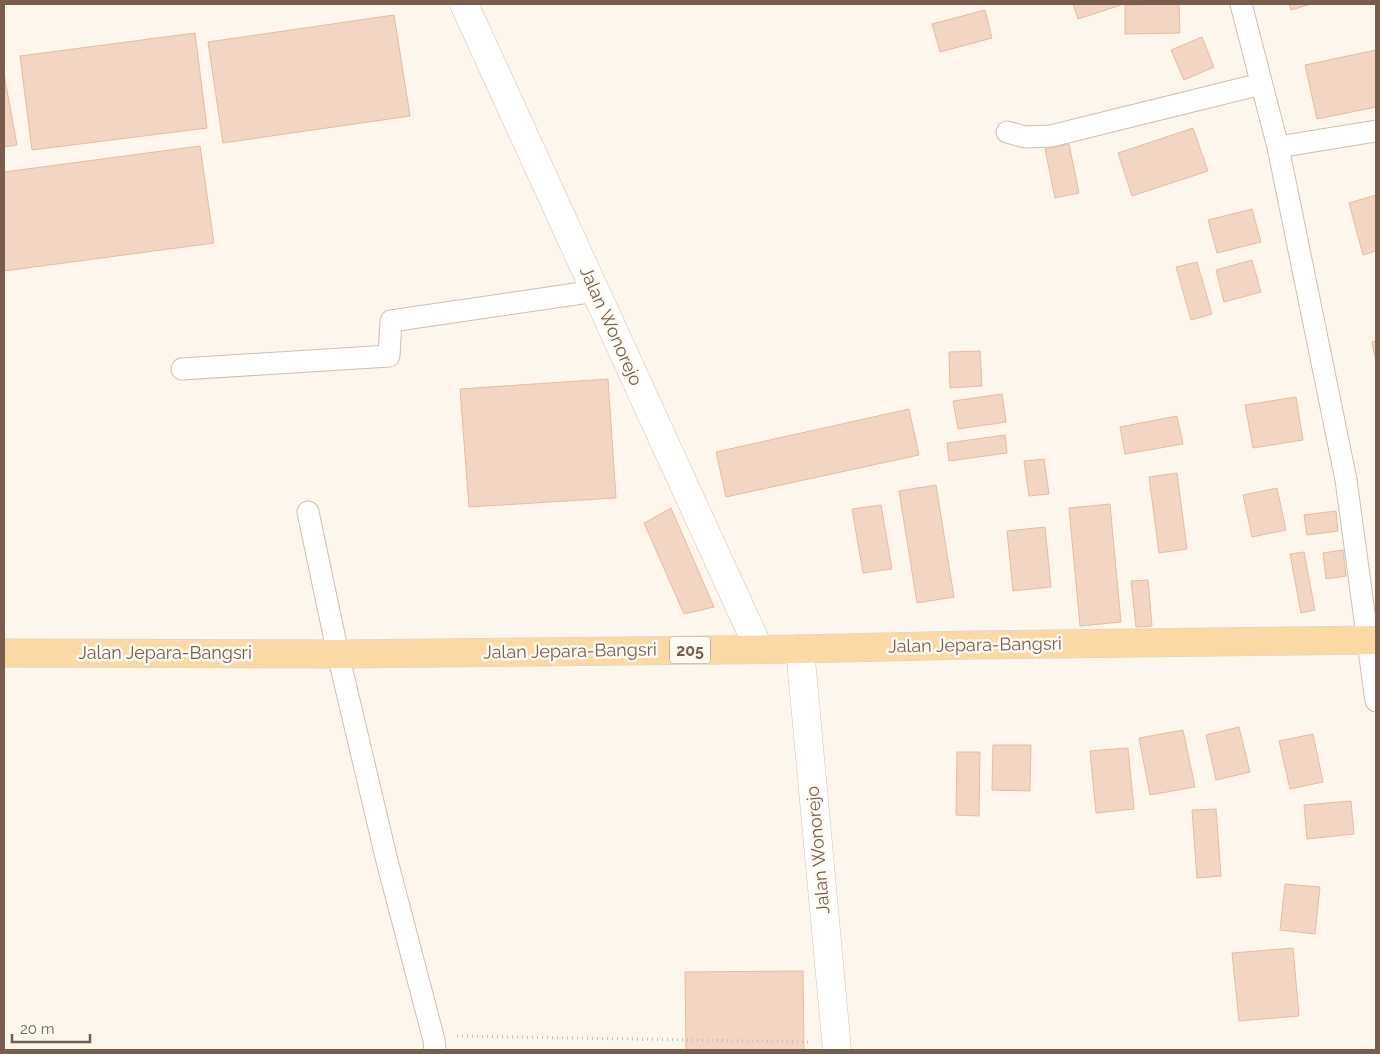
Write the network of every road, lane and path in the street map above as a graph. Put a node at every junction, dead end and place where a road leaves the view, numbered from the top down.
1 (464, 4) edge
2 (1241, 4) edge
3 (1261, 84) junction
4 (1376, 130) edge
5 (1007, 132) dead end
6 (1278, 147) junction
7 (596, 291) junction
8 (182, 370) dead end
9 (308, 512) dead end
10 (1372, 640) edge
11 (759, 649) junction
12 (800, 650) junction
13 (4, 652) edge
14 (338, 654) junction
15 (1376, 700) edge
16 (433, 1043) edge
17 (836, 1046) edge

1 - 7 street, Jalan Wonorejo
2 - 3 street
3 - 5 street
3 - 6 street
4 - 6 street
6 - 10 street
7 - 8 street
7 - 11 street, Jalan Wonorejo
9 - 14 street
10 - 12 main road, Jalan Jepara-Bangsri / 205
10 - 15 street
11 - 12 main road, Jalan Jepara-Bangsri / 205
11 - 14 main road, Jalan Jepara-Bangsri / 205
12 - 17 street, Jalan Wonorejo
13 - 14 main road, Jalan Jepara-Bangsri / 205
14 - 16 street
16 - 17 path

